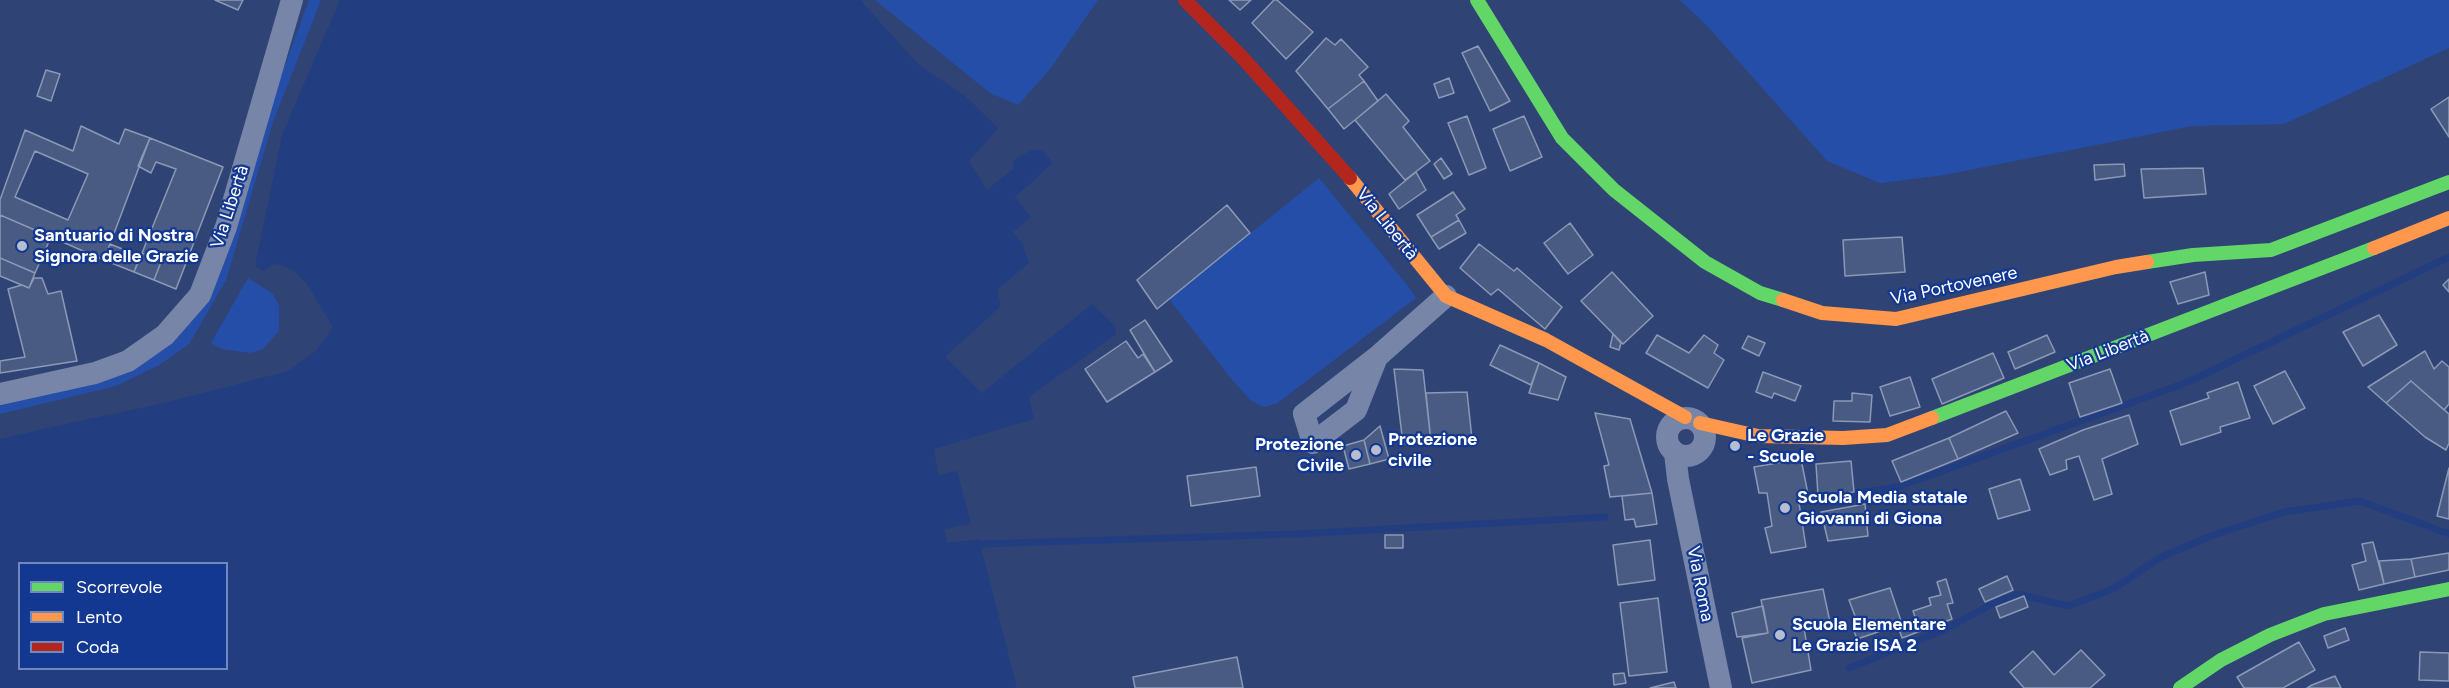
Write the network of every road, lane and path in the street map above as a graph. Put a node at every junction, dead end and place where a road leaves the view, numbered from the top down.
1 (292, 0) edge
2 (1185, 0) edge
3 (1477, 0) edge
4 (2449, 182) edge
5 (2449, 218) edge
6 (1446, 296) junction
7 (1377, 357) dead end
8 (1634, 387) joint
9 (0, 394) edge
10 (1684, 423) junction
11 (1758, 436) junction
12 (1691, 451) junction
13 (2449, 589) edge
14 (1721, 688) edge
15 (2180, 688) edge

1 - 9 street, Via Libertà
2 - 6 main road, Via Libertà
3 - 4 main road, Via Portovenere
5 - 11 main road, Via Libertà
6 - 7 street
6 - 8 main road, Via Libertà
8 - 10 street, Via Libertà
10 - 11 main road, Via Libertà
10 - 12 street
10 - 12 street
11 - 12 street, Via Libertà
12 - 14 street, Via Roma
13 - 15 main road

